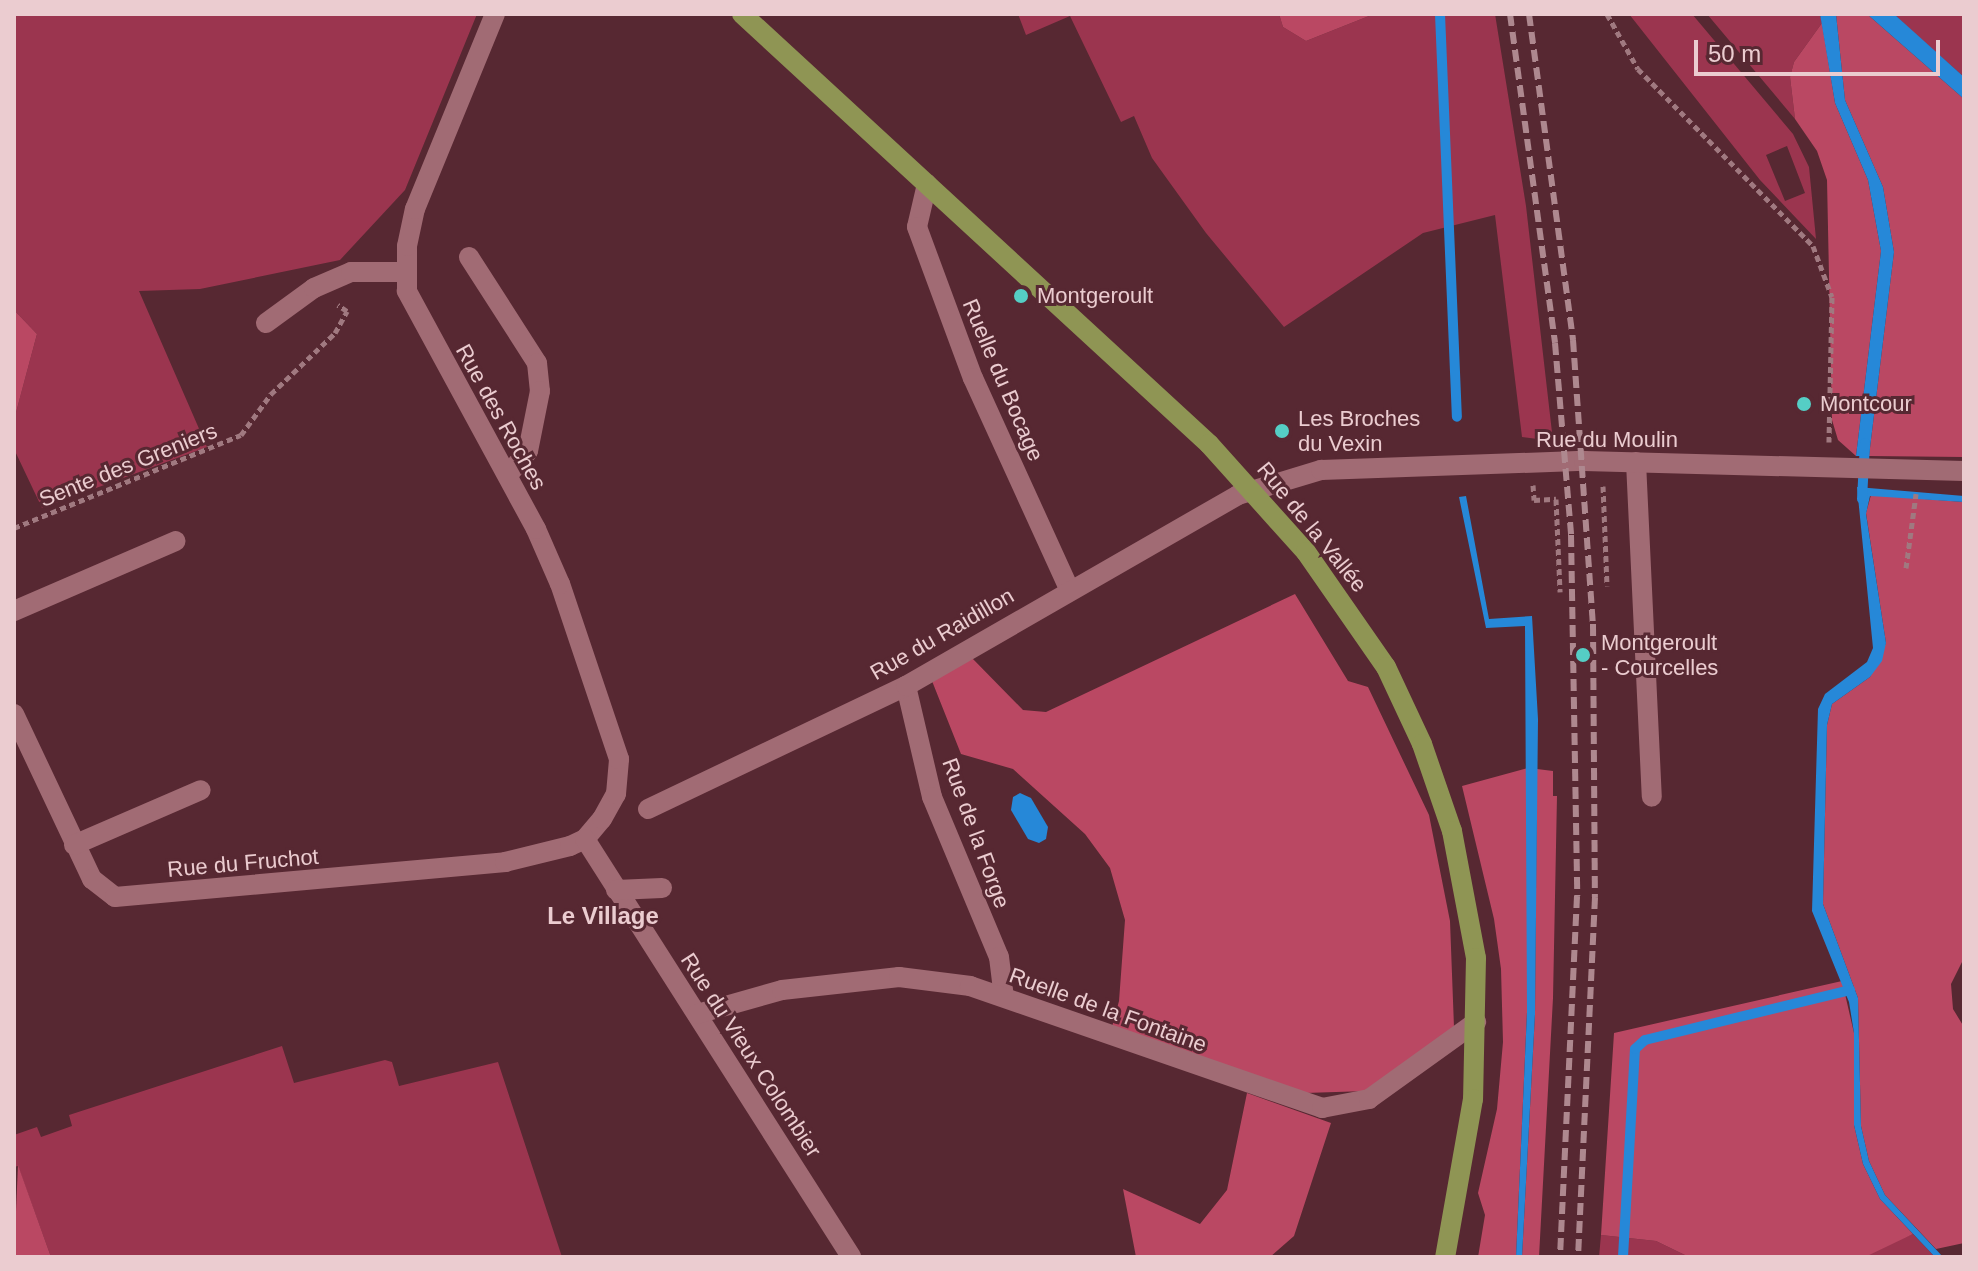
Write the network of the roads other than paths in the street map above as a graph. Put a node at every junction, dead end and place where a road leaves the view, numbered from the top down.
1 (495, 14) edge
2 (742, 14) edge
3 (927, 184) junction
4 (469, 257) dead end
5 (405, 272) junction
6 (266, 323) dead end
7 (1636, 462) junction
8 (1964, 471) edge
9 (508, 475) junction
10 (1253, 489) junction
11 (176, 541) dead end
12 (1069, 589) junction
13 (14, 611) edge
14 (906, 686) junction
15 (14, 714) edge
16 (201, 790) dead end
17 (1652, 797) dead end
18 (648, 809) dead end
19 (585, 839) junction
20 (74, 845) junction
21 (662, 888) dead end
22 (616, 890) junction
23 (1004, 996) junction
24 (697, 1014) junction
25 (1476, 1022) junction
26 (851, 1257) edge
27 (1445, 1257) edge

1 - 5 street, Rue des Roches
2 - 3 main road, Rue de la Vallée
3 - 10 main road, Rue de la Vallée
3 - 12 street, Ruelle du Bocage
4 - 9 street
5 - 6 street
5 - 9 street, Rue des Roches
7 - 8 street, Rue du Moulin
7 - 10 street, Rue du Moulin
7 - 17 street
9 - 19 street, Rue des Roches
10 - 12 street, Rue du Raidillon
10 - 25 main road, Rue de la Vallée
11 - 13 street
12 - 14 street, Rue du Raidillon
14 - 18 street, Rue du Raidillon
14 - 23 street, Rue de la Forge
15 - 20 street, Rue du Fruchot
16 - 20 street
19 - 20 street, Rue du Fruchot
19 - 22 street, Rue du Vieux Colombier
21 - 22 street
22 - 24 street, Rue du Vieux Colombier
23 - 24 street, Ruelle de la Fontaine
23 - 25 street, Ruelle de la Fontaine
24 - 26 street, Rue du Vieux Colombier
25 - 27 main road, Rue de la Vallée

